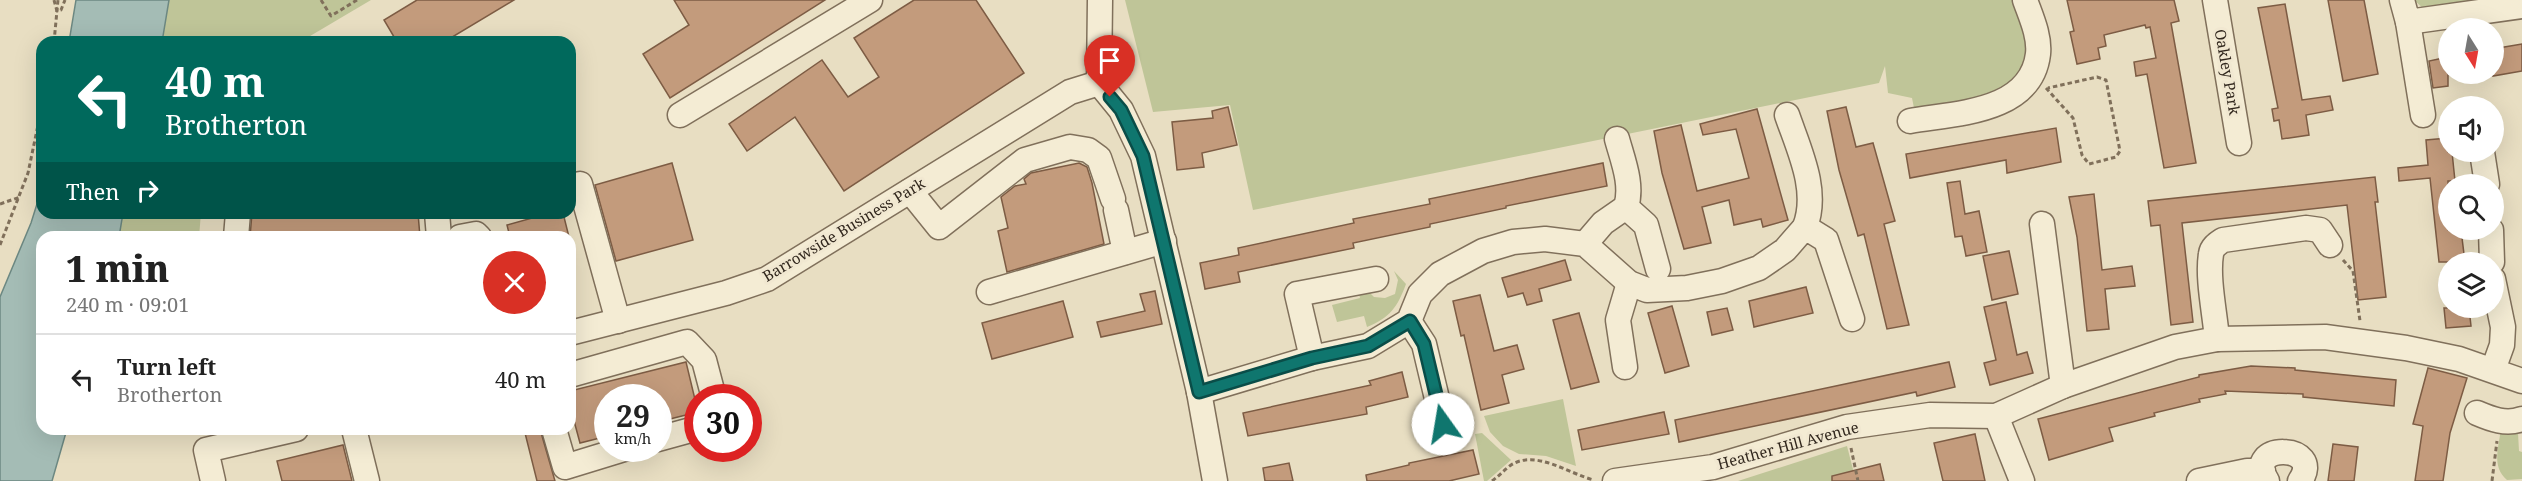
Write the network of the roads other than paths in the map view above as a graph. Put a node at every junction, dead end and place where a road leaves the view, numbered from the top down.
1 (870, 0) edge
2 (1100, 0) edge
3 (2025, 0) edge
4 (2215, 0) edge
5 (2522, 6) edge
6 (2405, 11) edge
7 (1100, 83) junction
8 (680, 115) dead end
9 (1788, 115) dead end
10 (2423, 115) dead end
11 (1910, 121) dead end
12 (1617, 139) dead end
13 (2239, 143) dead end
14 (580, 184) dead end
15 (910, 191) junction
16 (1626, 207) junction
17 (2042, 224) dead end
18 (1805, 227) junction
19 (1164, 241) junction
20 (1585, 244) junction
21 (2330, 244) road end
22 (1125, 252) junction
23 (1658, 269) dead end
24 (1376, 279) dead end
25 (1629, 283) junction
26 (989, 292) dead end
27 (644, 315) junction
28 (2501, 318) edge
29 (1852, 319) dead end
30 (618, 321) junction
31 (1410, 321) junction
32 (576, 332) edge
33 (2217, 339) junction
34 (654, 350) junction
35 (1312, 358) junction
36 (1625, 367) dead end
37 (2493, 370) junction
38 (576, 373) edge
39 (2522, 381) edge
40 (710, 384) edge
41 (2063, 386) junction
42 (1199, 392) junction
43 (2477, 413) dead end
44 (1996, 416) junction
45 (2511, 420) edge
46 (1443, 424) dead end
47 (270, 435) edge
48 (356, 435) edge
49 (556, 435) edge
50 (594, 458) edge
51 (2265, 476) edge
52 (1641, 479) edge
53 (213, 481) edge
54 (367, 481) edge
55 (1215, 481) edge
56 (1615, 481) edge
57 (2022, 481) edge
58 (2199, 481) edge
59 (2300, 481) edge

1 - 8 street
2 - 7 street
3 - 11 street
4 - 13 street, Oakley Park
5 - 6 street
6 - 10 street
7 - 15 street, Barrowside Business Park
7 - 19 street
9 - 18 street
12 - 16 street
14 - 30 street
15 - 22 street
15 - 27 street, Barrowside Business Park
16 - 20 street
16 - 23 street
17 - 41 street
18 - 25 street
18 - 29 street
19 - 22 street
19 - 42 street
20 - 25 street
20 - 31 street
21 - 33 street
22 - 26 street
24 - 35 street
25 - 36 street
27 - 30 street, Barrowside Business Park
27 - 34 street
28 - 37 street
30 - 32 street, Barrowside Business Park
31 - 35 street
31 - 46 street
33 - 37 street, Heather Hill Avenue
33 - 41 street, Heather Hill Avenue
34 - 38 street
34 - 40 street
35 - 42 street
37 - 39 street, Heather Hill Avenue
41 - 44 street, Heather Hill Avenue
42 - 55 street
43 - 45 street
44 - 52 street, Heather Hill Avenue
44 - 57 street
47 - 53 street
48 - 54 street
49 - 50 street
51 - 58 street
51 - 59 street
52 - 56 street, Heather Hill Avenue

